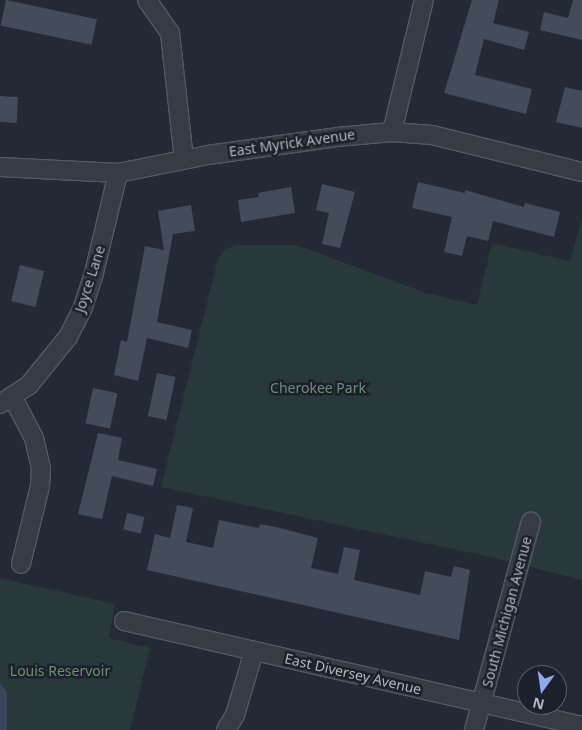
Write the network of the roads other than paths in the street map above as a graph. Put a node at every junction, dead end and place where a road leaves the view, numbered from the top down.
1 (147, 0) edge
2 (424, 0) edge
3 (392, 132) junction
4 (184, 159) junction
5 (0, 167) edge
6 (582, 172) edge
7 (118, 173) junction
8 (6, 401) edge
9 (531, 522) dead end
10 (21, 564) dead end
11 (124, 621) dead end
12 (254, 651) junction
13 (481, 703) junction
14 (582, 726) edge
15 (226, 730) edge
16 (474, 730) edge

1 - 4 street
2 - 3 street
3 - 4 street, East Myrick Avenue
3 - 6 street, East Myrick Avenue
4 - 7 street, East Myrick Avenue
5 - 7 street, East Myrick Avenue
7 - 8 street, Joyce Lane
8 - 10 street, Joyce Lane
9 - 13 street, South Michigan Avenue
11 - 12 street, East Diversey Avenue
12 - 13 street, East Diversey Avenue
12 - 15 street
13 - 14 street, East Diversey Avenue
13 - 16 street, South Michigan Avenue

